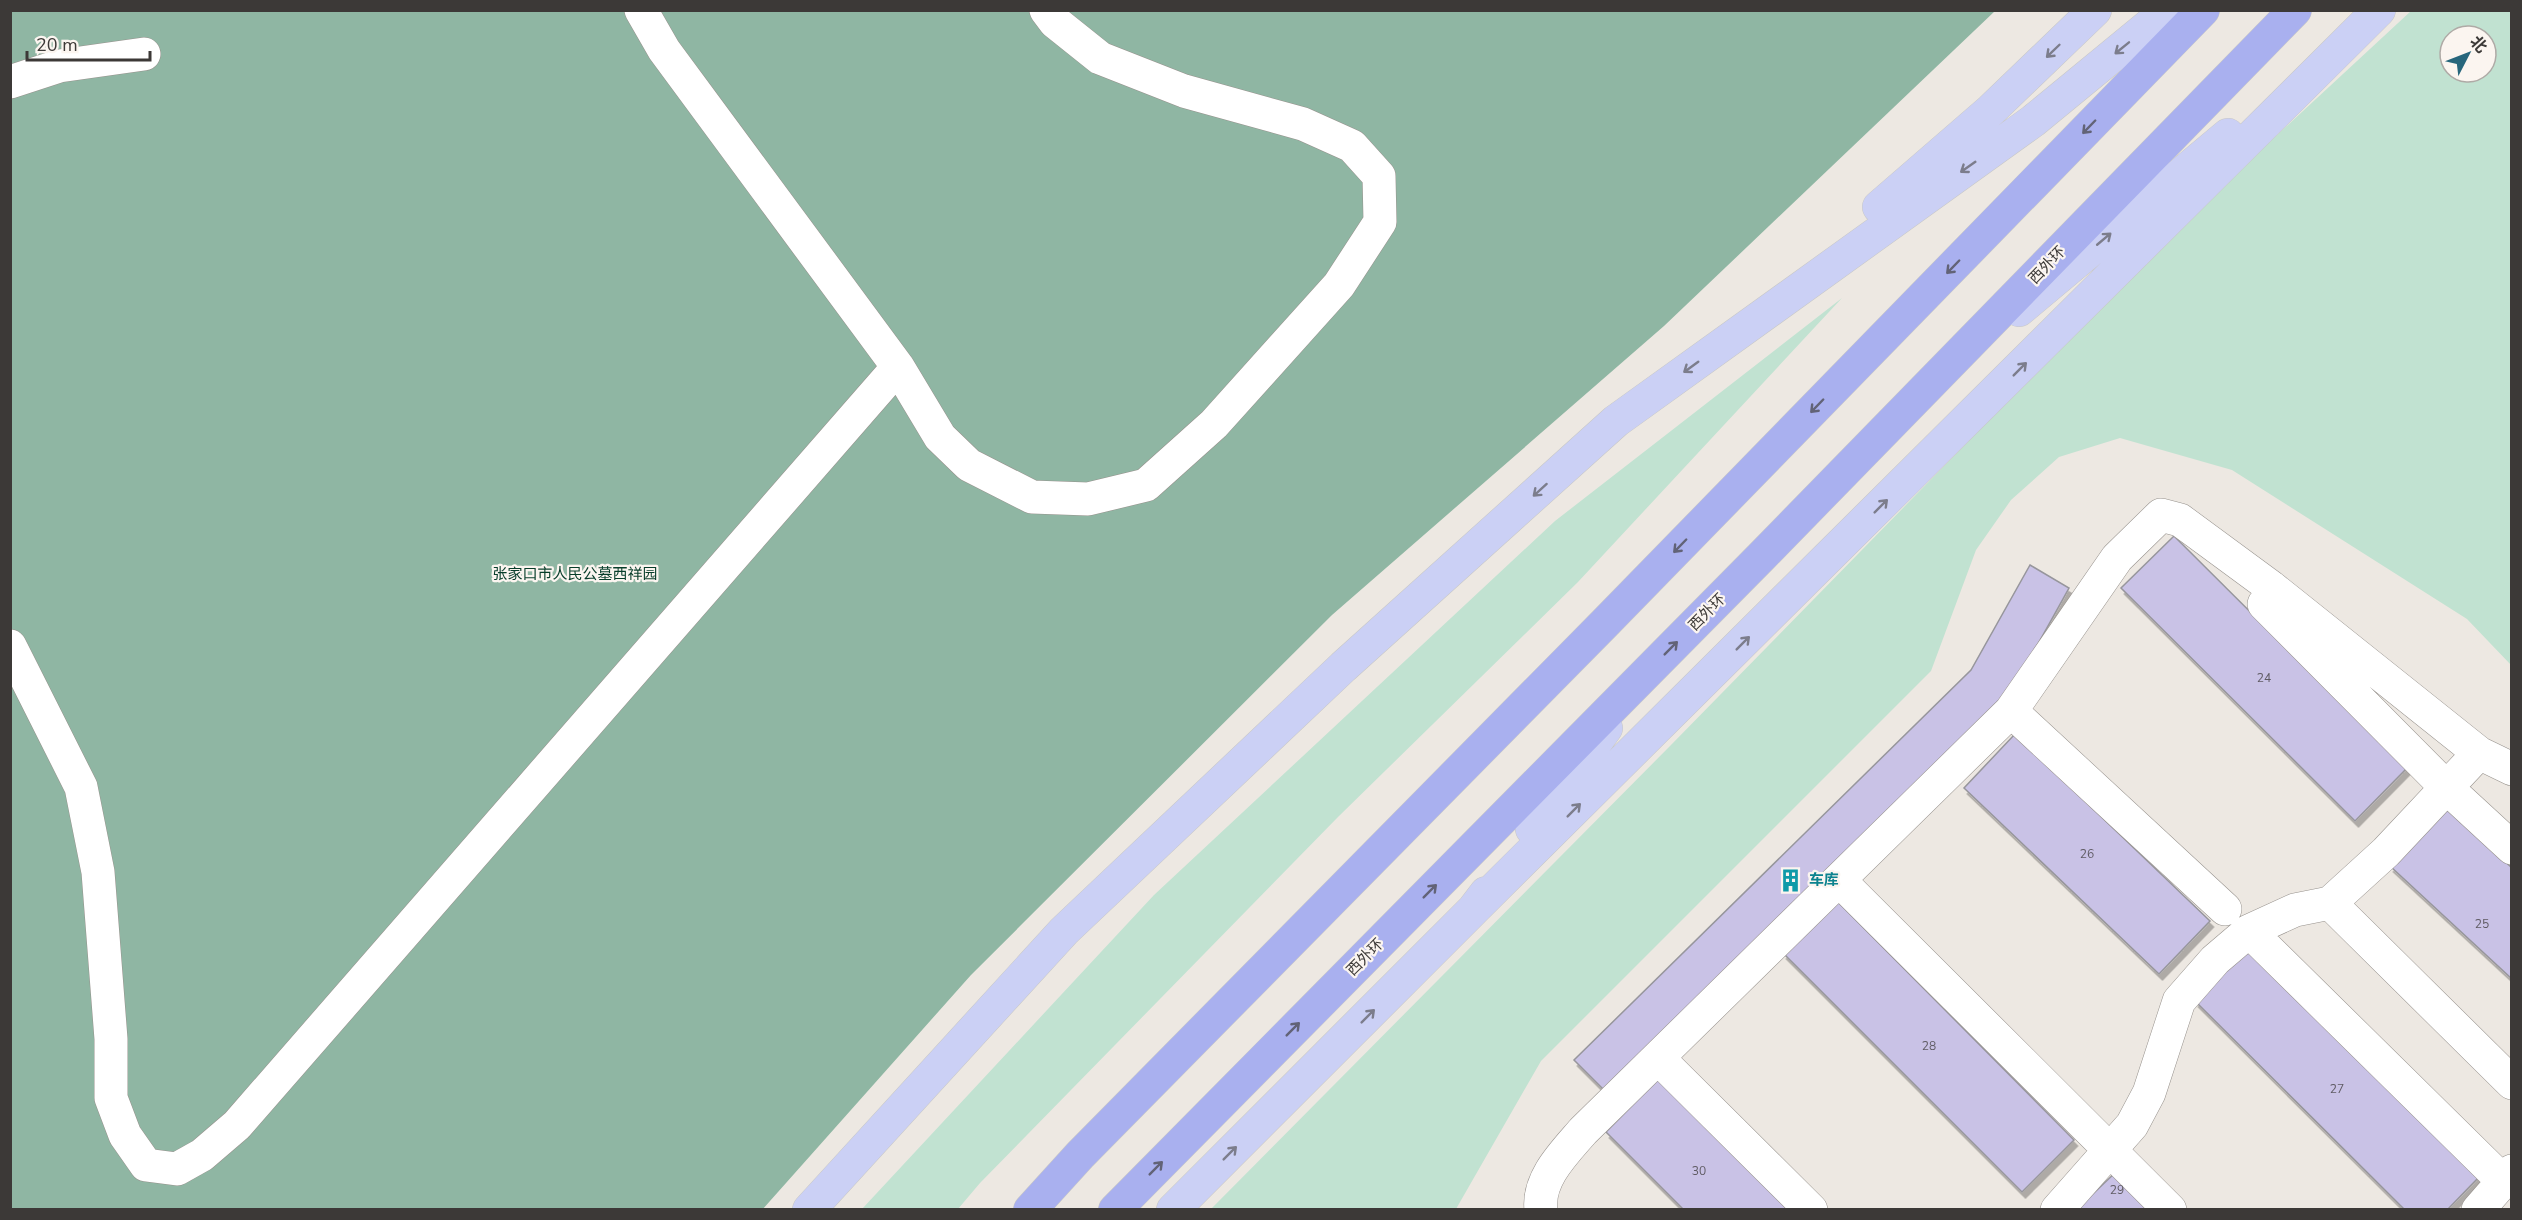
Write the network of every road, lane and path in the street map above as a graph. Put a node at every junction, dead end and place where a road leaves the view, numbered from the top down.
1 (641, 10) edge
2 (1046, 10) edge
3 (2095, 10) edge
4 (2168, 10) edge
5 (2203, 10) edge
6 (2295, 10) edge
7 (2378, 10) edge
8 (144, 54) dead end
9 (10, 82) edge
10 (1722, 343) junction
11 (898, 367) junction
12 (1930, 384) junction
13 (2180, 520) junction
14 (10, 646) edge
15 (1645, 674) junction
16 (2012, 711) junction
17 (2479, 753) junction
18 (2511, 769) edge
19 (2447, 788) junction
20 (2511, 848) edge
21 (1839, 880) junction
22 (2330, 903) junction
23 (2225, 909) dead end
24 (1473, 910) junction
25 (2249, 931) junction
26 (1658, 1058) junction
27 (2511, 1083) edge
28 (2110, 1148) junction
29 (2507, 1176) edge
30 (809, 1209) edge
31 (1030, 1209) edge
32 (1115, 1209) edge
33 (1173, 1209) edge
34 (1541, 1209) edge
35 (1811, 1209) edge
36 (2057, 1209) edge
37 (2170, 1209) edge
38 (2478, 1209) edge

1 - 11 street
2 - 11 street
3 -> 10 main road
4 -> 10 main road
5 -> 31 highway
6 - 12 highway, 西外环
12 -> 7 main road
24 -> 7 main road
8 - 9 street
10 -> 30 main road
11 - 14 street
15 -> 12 highway, 西外环
13 - 16 street
13 - 17 street
13 - 19 street
15 - 24 main road
32 -> 15 highway, 西外环
16 - 21 street
16 - 23 street
17 - 18 street
17 - 19 street
19 - 20 street
19 - 22 street
21 - 26 street
21 - 28 street
22 - 25 street
22 - 27 street
33 -> 24 main road
25 - 28 street
25 - 29 street
26 - 34 street
26 - 35 street
28 - 36 street
28 - 37 street
29 - 38 street

